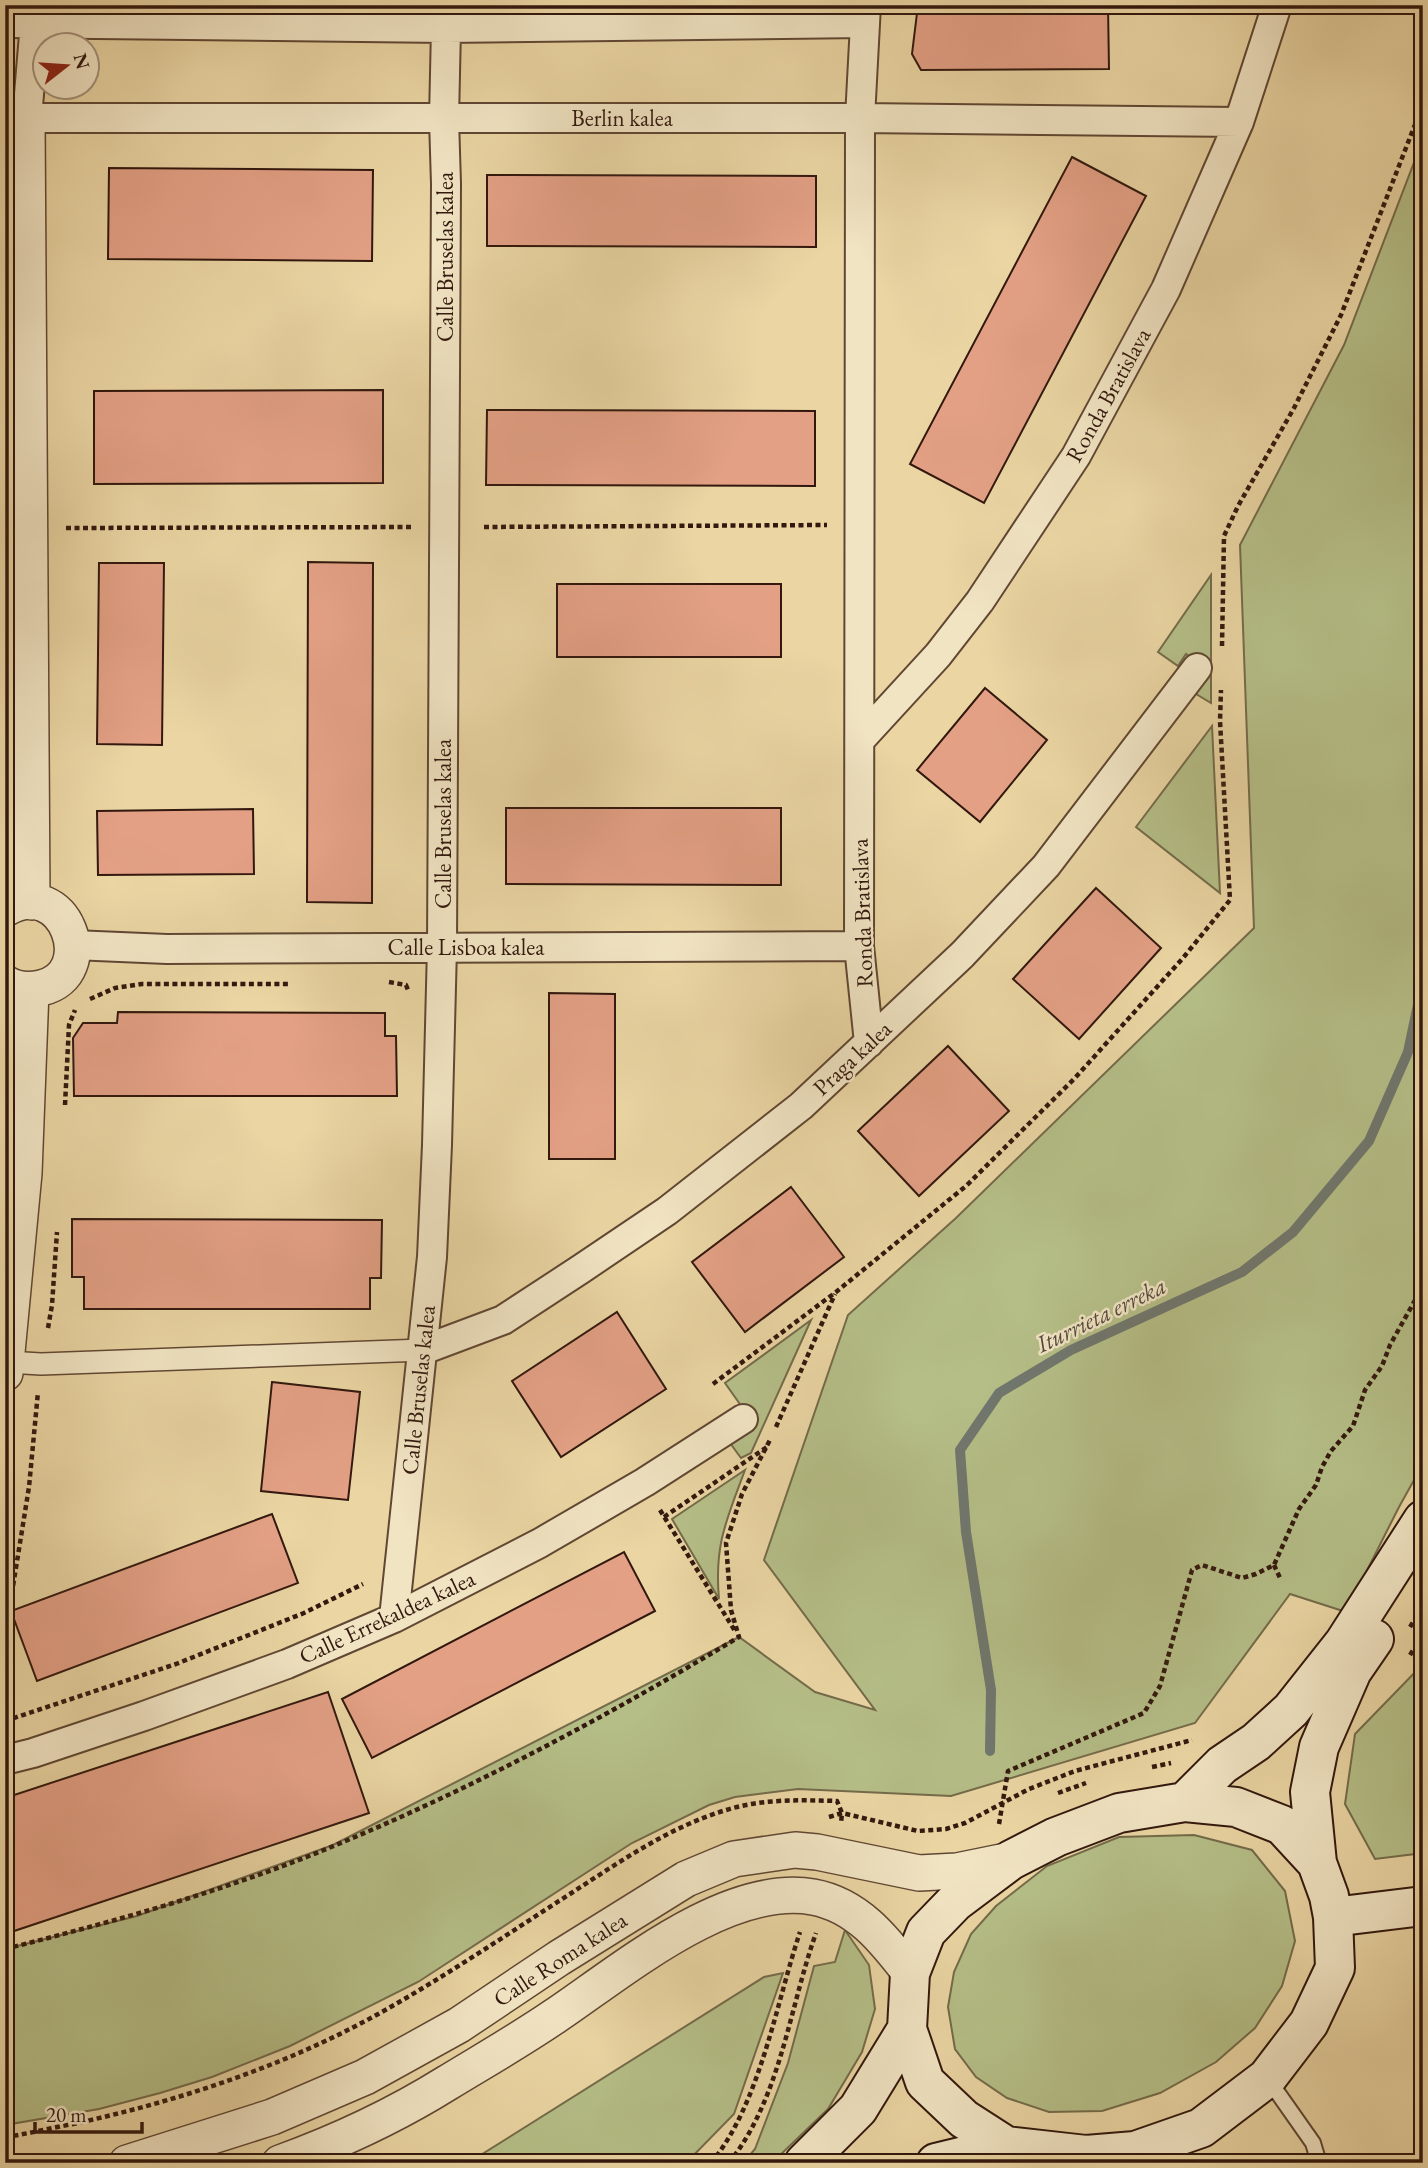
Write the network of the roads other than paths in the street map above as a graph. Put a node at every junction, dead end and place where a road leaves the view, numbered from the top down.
1 (1277, 5) edge
2 (865, 14) edge
3 (5, 23) edge
4 (35, 23) junction
5 (446, 28) junction
6 (16, 118) edge
7 (860, 118) junction
8 (444, 119) junction
9 (1239, 122) junction
10 (17, 528) edge
11 (1213, 668) road end
12 (860, 740) junction
13 (19, 906) edge
14 (73, 945) junction
15 (442, 947) junction
16 (859, 947) junction
17 (18, 987) edge
18 (869, 1043) junction
19 (423, 1350) junction
20 (6, 1366) edge
21 (743, 1419) dead end
22 (1423, 1520) edge
23 (1423, 1559) edge
24 (394, 1618) junction
25 (5, 1760) edge
26 (1185, 1802) junction
27 (1011, 1860) junction
28 (1317, 1863) junction
29 (1423, 1906) edge
30 (1333, 1917) junction
31 (910, 1973) junction
32 (907, 2029) junction
33 (1267, 2078) junction
34 (1006, 2146) junction
35 (127, 2163) edge
36 (280, 2163) edge
37 (804, 2163) edge
38 (936, 2163) edge
39 (1319, 2163) edge

1 - 9 street, Ronda Bratislava
2 - 5 street
2 - 7 street, Ronda Bratislava
3 - 4 street
4 - 5 street
4 - 6 street
5 - 8 street, Calle Bruselas kalea
6 - 8 street, Berlin kalea
6 - 10 street
7 - 8 street, Berlin kalea
7 - 9 street, Berlin kalea
7 - 12 street, Ronda Bratislava
8 - 15 street, Calle Bruselas kalea
9 - 12 street, Ronda Bratislava
10 - 13 street
11 - 18 street, Praga kalea
12 - 16 street, Ronda Bratislava
13 - 14 street
14 - 15 street, Calle Lisboa kalea
14 - 17 street
15 - 16 street, Calle Lisboa kalea
15 - 19 street, Calle Bruselas kalea
16 - 18 street, Ronda Bratislava
17 - 20 street
18 - 19 street, Praga kalea
19 - 20 street
19 - 24 street, Calle Bruselas kalea
21 - 24 street, Calle Errekaldea kalea
22 - 26 main road
23 - 28 main road
24 - 25 street, Calle Errekaldea kalea
26 - 27 main road
26 - 28 main road
27 - 31 main road
27 - 35 street, Calle Roma kalea
28 - 30 main road
29 - 30 main road
30 - 33 main road
31 - 32 main road
31 - 36 street, Calle Roma kalea
32 - 34 main road
32 - 37 main road
33 - 34 main road
33 - 39 lane
34 - 38 main road

